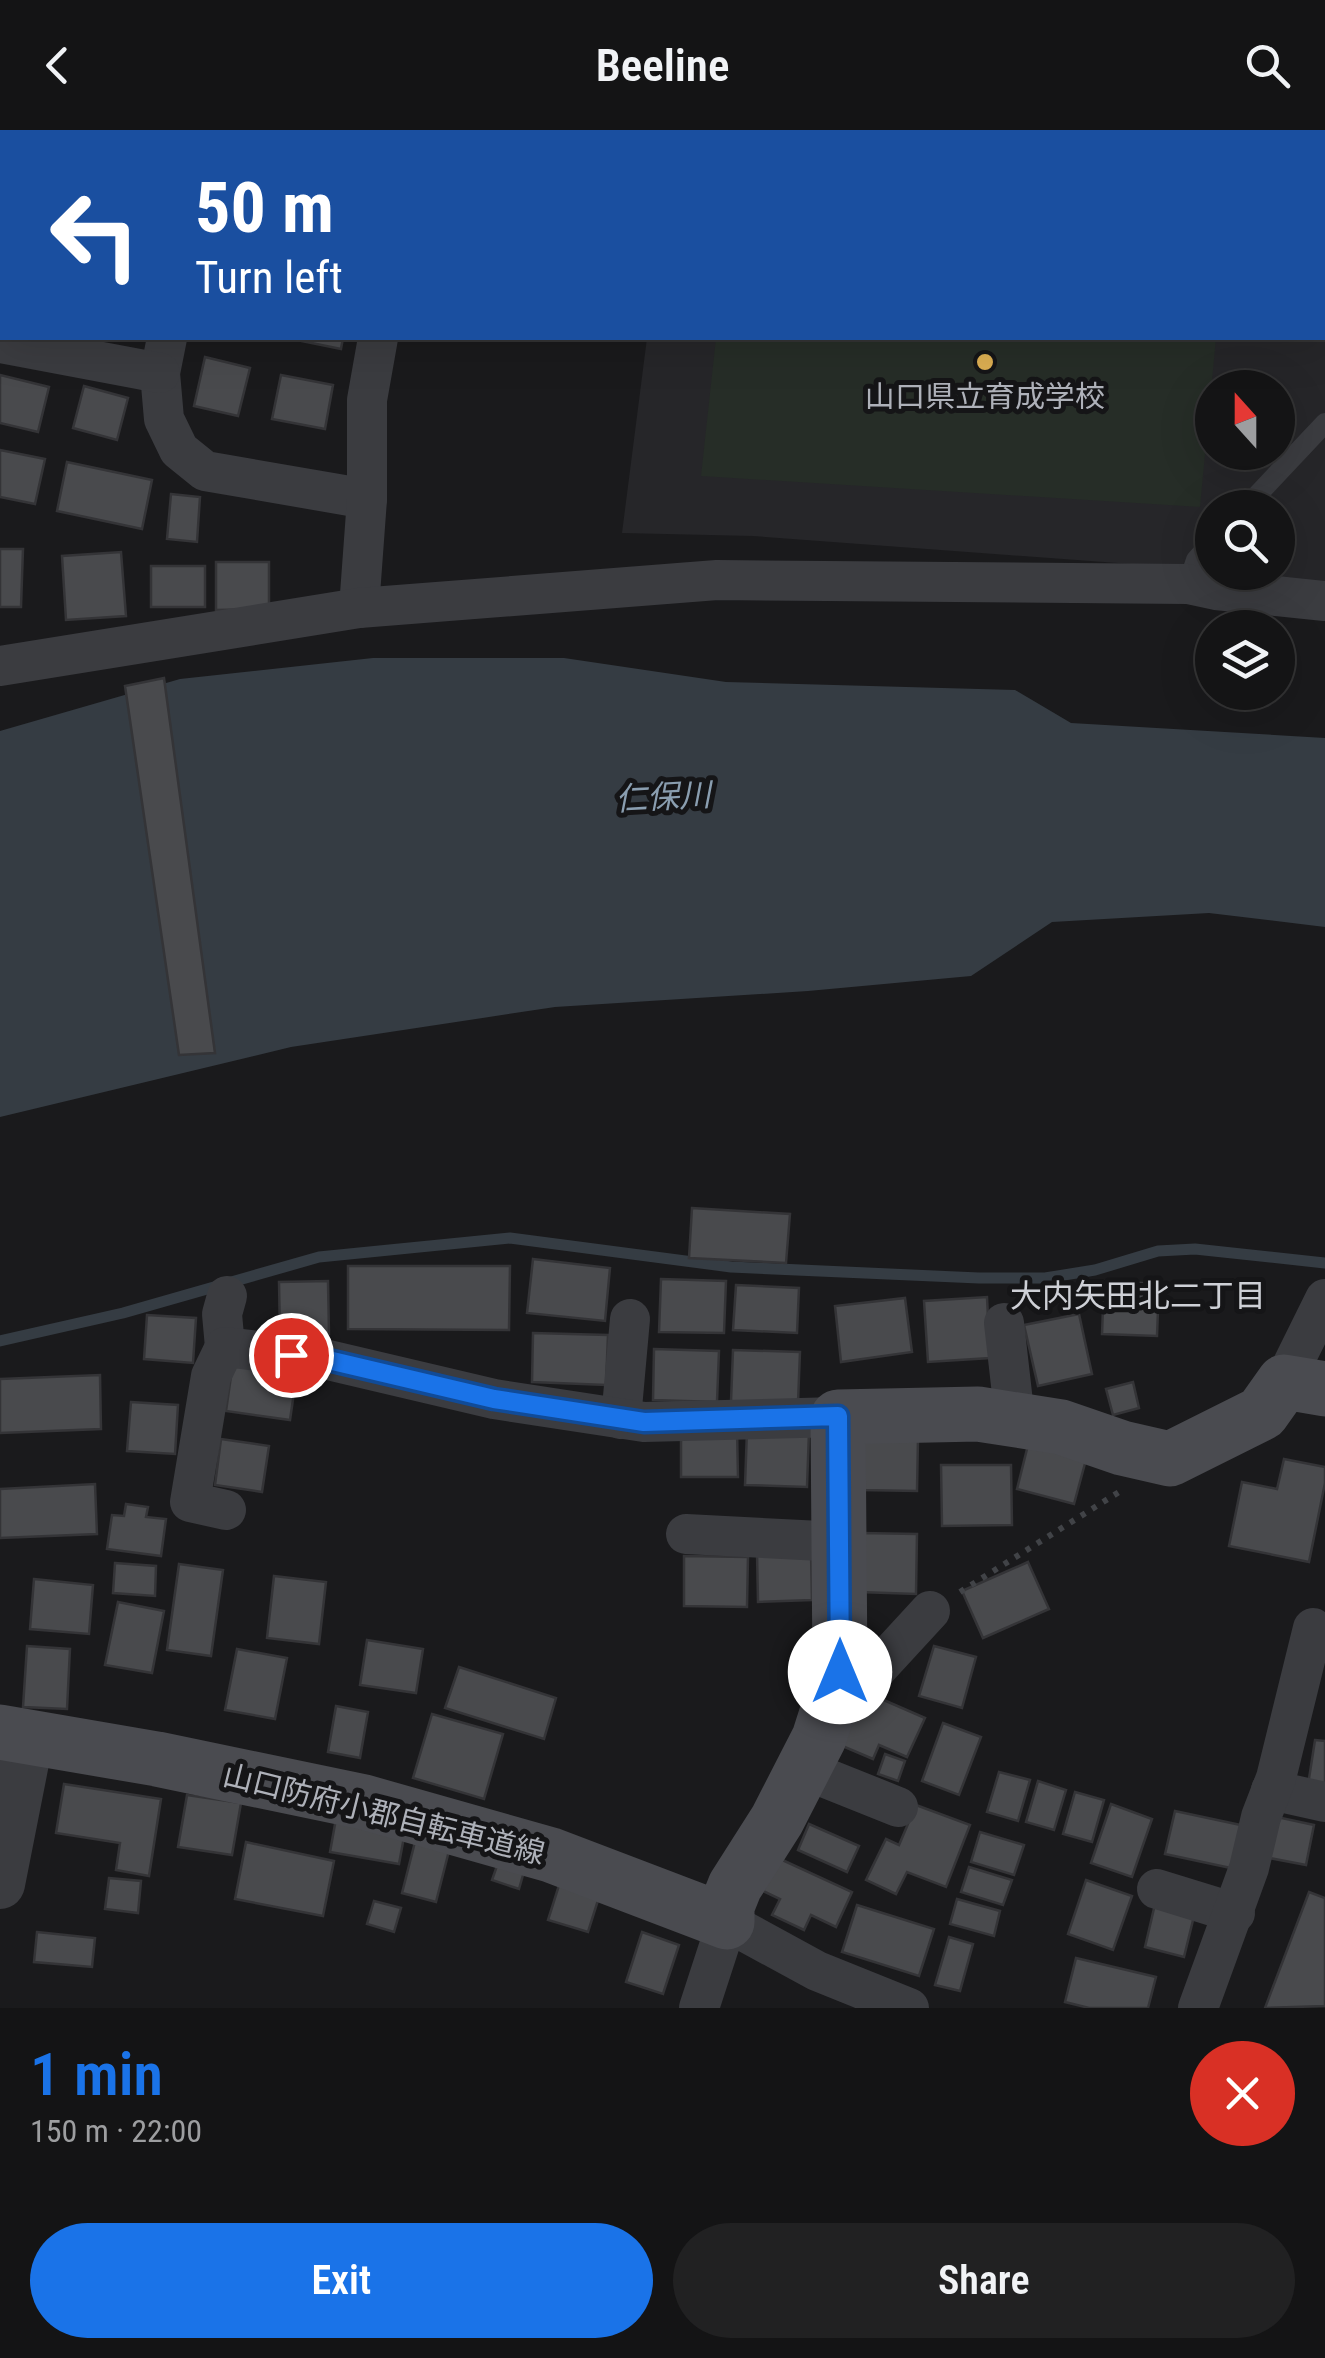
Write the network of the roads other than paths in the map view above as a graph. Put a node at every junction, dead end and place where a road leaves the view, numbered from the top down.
1 (378, 340) edge
2 (0, 344) edge
3 (164, 355) edge
4 (1325, 423) edge
5 (1262, 490) edge
6 (367, 498) junction
7 (1195, 563) edge
8 (1188, 584) junction
9 (1325, 600) edge
10 (358, 608) junction
11 (0, 666) edge
12 (227, 1296) dead end
13 (1325, 1299) edge
14 (630, 1320) dead end
15 (1004, 1323) dead end
16 (225, 1347) junction
17 (1304, 1385) edge
18 (838, 1416) junction
19 (620, 1419) junction
20 (1015, 1420) junction
21 (192, 1504) dead end
22 (686, 1534) dead end
23 (841, 1542) junction
24 (930, 1611) road end
25 (1314, 1648) edge
26 (840, 1672) junction
27 (15, 1735) edge
28 (804, 1769) junction
29 (1270, 1790) junction
30 (1325, 1802) edge
31 (898, 1807) dead end
32 (0, 1884) edge
33 (1157, 1889) dead end
34 (1235, 1913) junction
35 (728, 1922) junction
36 (699, 2008) edge
37 (910, 2008) edge
38 (1198, 2008) edge

1 - 6 street
2 - 3 street
3 - 6 street
4 - 5 lane
6 - 10 street
7 - 8 lane
8 - 9 street
8 - 10 street
10 - 11 street
12 - 16 street
13 - 17 street
14 - 19 street
15 - 20 street
16 - 19 street
16 - 21 street
17 - 20 main road
18 - 19 street
18 - 20 main road
18 - 23 main road
22 - 23 street
23 - 26 main road
24 - 26 street
25 - 29 street
26 - 28 main road
27 - 32 street
27 - 35 main road, 山口防府小郡自転車道線
28 - 31 street
28 - 35 main road
29 - 30 street
29 - 34 street
33 - 34 street
34 - 38 street
35 - 36 street
35 - 37 street

